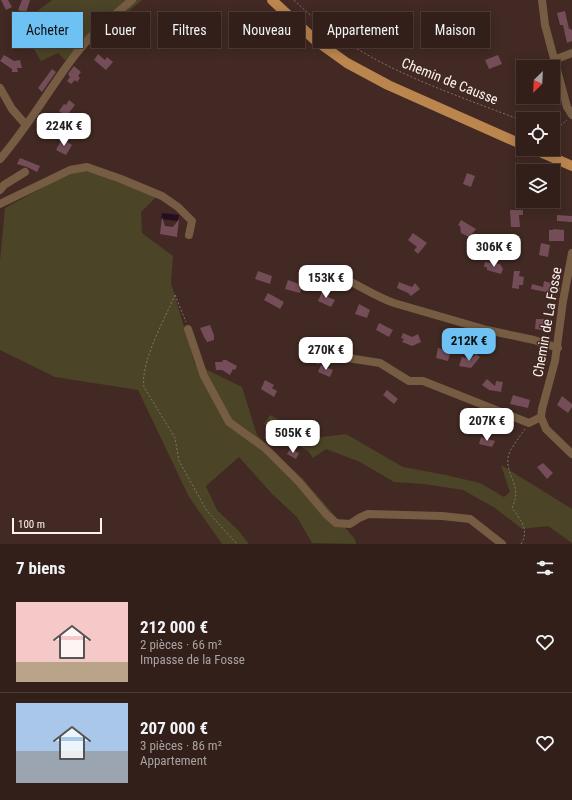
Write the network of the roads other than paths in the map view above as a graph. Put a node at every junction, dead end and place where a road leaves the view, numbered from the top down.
1 (132, 0) edge
2 (272, 0) edge
3 (542, 0) edge
4 (572, 53) edge
5 (554, 60) joint
6 (560, 82) edge
7 (0, 88) edge
8 (570, 117) edge
9 (26, 125) junction
10 (516, 141) edge
11 (549, 156) edge
12 (0, 159) edge
13 (572, 166) edge
14 (25, 172) dead end
15 (0, 190) edge
16 (0, 204) edge
17 (189, 235) dead end
18 (572, 253) edge
19 (571, 263) edge
20 (329, 272) dead end
21 (563, 301) junction
22 (571, 304) edge
23 (188, 330) road end
24 (558, 348) junction
25 (318, 360) dead end
26 (541, 417) junction
27 (572, 454) edge
28 (502, 544) edge

1 - 9 street
2 - 10 main road
3 - 5 street
4 - 5 street
6 - 8 street
7 - 9 street
9 - 12 street
11 - 13 main road
14 - 15 street
16 - 17 street
18 - 19 street, Chemin de La Fosse
19 - 21 street, Chemin de La Fosse
20 - 24 street
21 - 22 street
21 - 24 street, Chemin de La Fosse
23 - 28 street
24 - 26 street, Chemin de La Fosse
25 - 26 street
26 - 27 street

